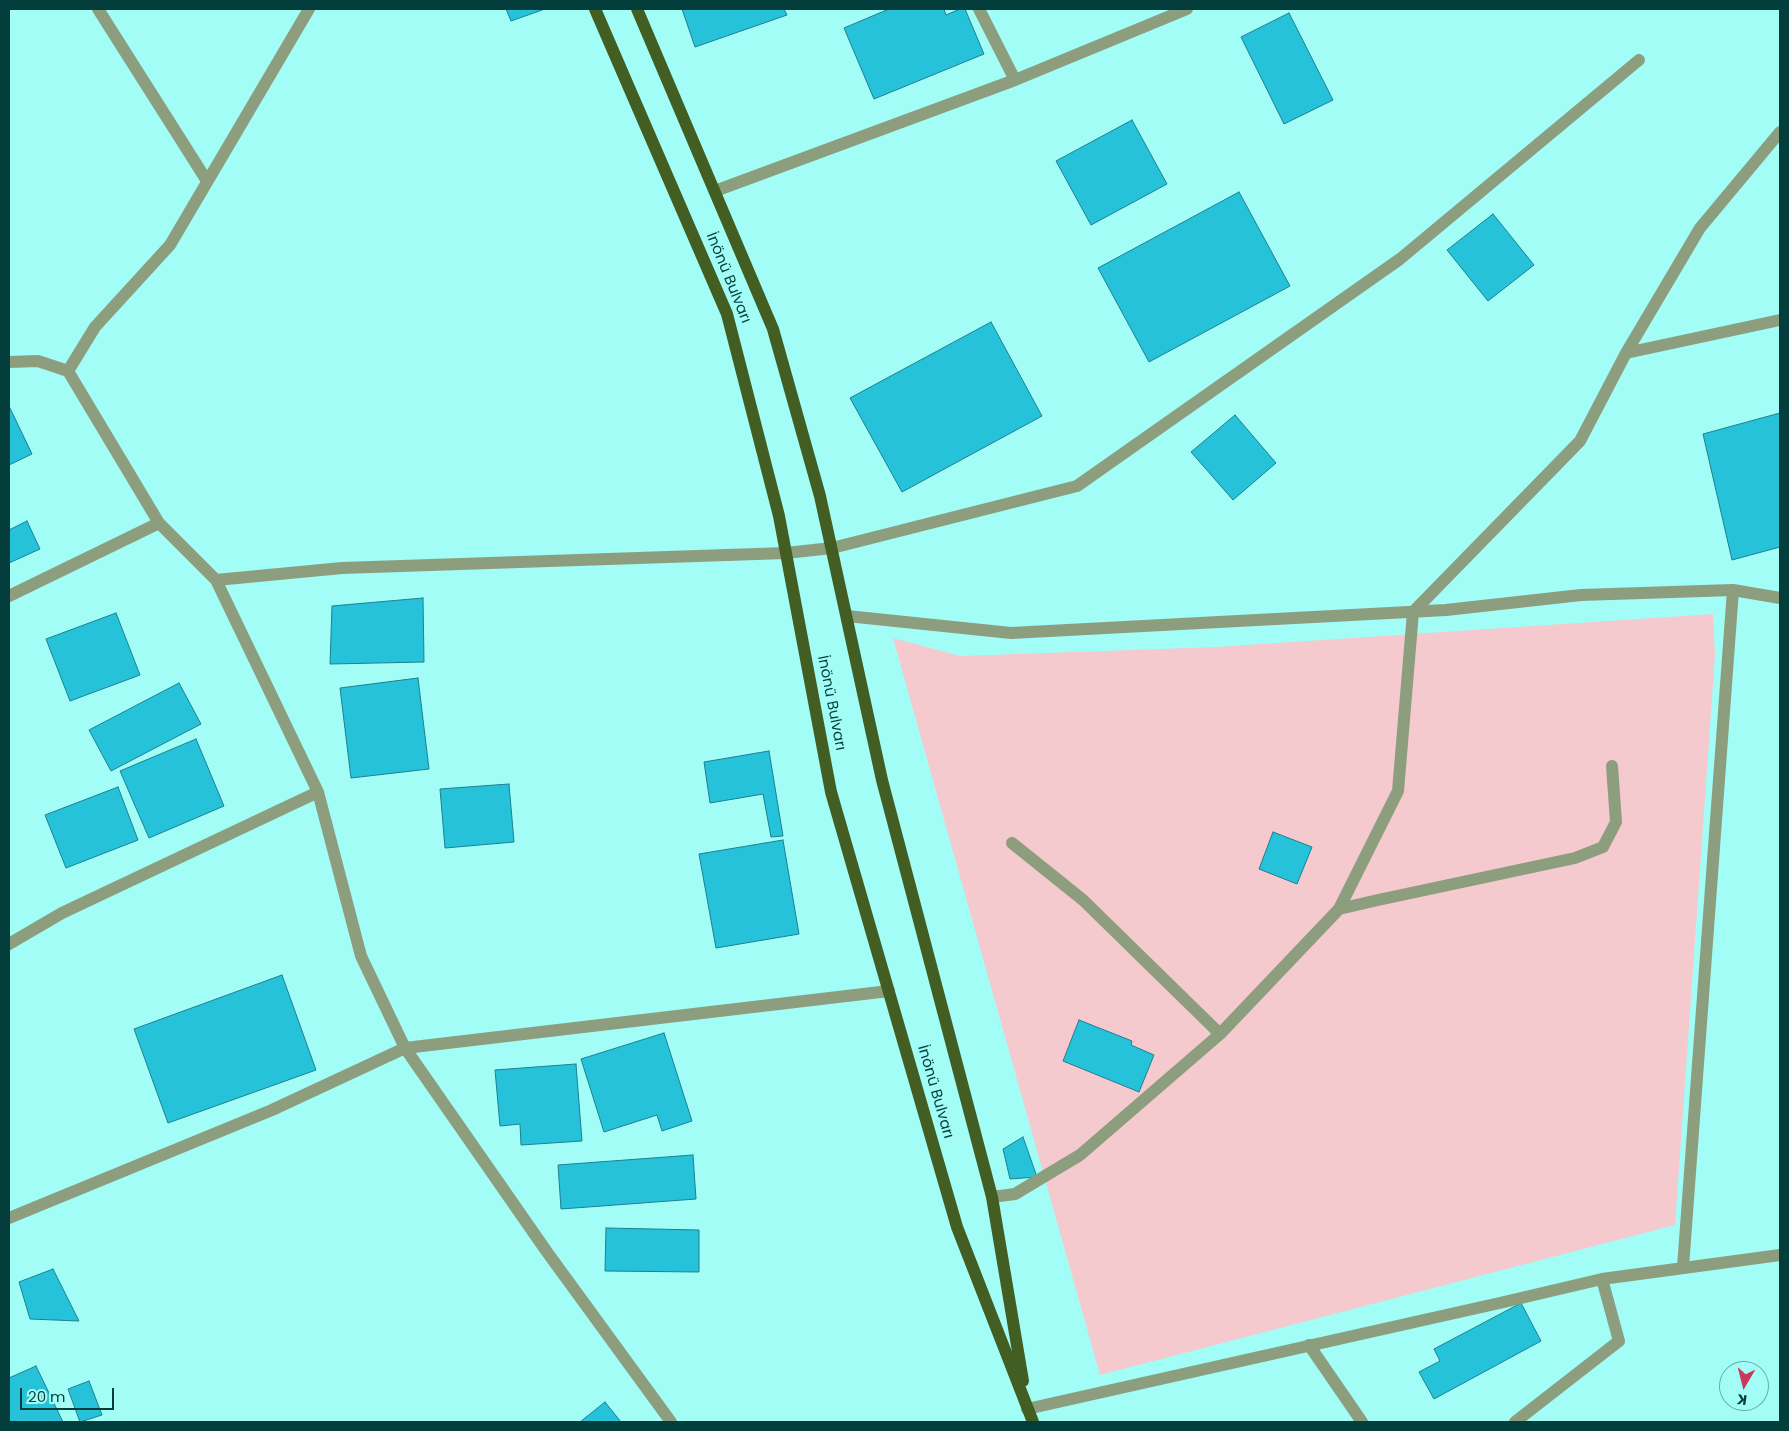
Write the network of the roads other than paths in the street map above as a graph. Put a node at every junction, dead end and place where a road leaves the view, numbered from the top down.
1 (98, 9) edge
2 (309, 9) edge
3 (595, 9) edge
4 (637, 9) edge
5 (979, 9) edge
6 (1187, 9) edge
7 (1639, 60) dead end
8 (1014, 80) junction
9 (1780, 132) edge
10 (207, 181) junction
11 (715, 191) junction
12 (1780, 320) edge
13 (1626, 353) junction
14 (9, 362) edge
15 (68, 371) junction
16 (159, 523) junction
17 (832, 548) junction
18 (786, 553) junction
19 (216, 580) junction
20 (1733, 590) junction
21 (9, 596) edge
22 (1780, 598) edge
23 (1413, 612) junction
24 (846, 616) junction
25 (1612, 766) dead end
26 (318, 792) junction
27 (1012, 843) dead end
28 (1339, 909) junction
29 (9, 944) edge
30 (888, 992) junction
31 (1220, 1034) junction
32 (405, 1048) junction
33 (992, 1197) junction
34 (9, 1218) edge
35 (1780, 1255) edge
36 (1683, 1267) junction
37 (1602, 1279) junction
38 (1309, 1346) junction
39 (1028, 1408) junction
40 (671, 1422) edge
41 (1032, 1422) edge
42 (1362, 1422) edge
43 (1516, 1422) edge

1 - 10 street
2 - 10 street
3 - 18 main road, İnönü Bulvarı
4 - 11 main road, İnönü Bulvarı
5 - 8 street
6 - 8 street
7 - 17 street
8 - 11 street
9 - 13 street
10 - 15 street
11 - 17 main road, İnönü Bulvarı
12 - 13 street
13 - 23 street
14 - 15 street
15 - 16 street
16 - 19 street
16 - 21 street
17 - 18 street
17 - 24 main road, İnönü Bulvarı
18 - 19 street
18 - 30 main road, İnönü Bulvarı
19 - 26 street
20 - 22 street
20 - 23 street
20 - 36 street
23 - 24 street
23 - 28 street
24 - 33 main road, İnönü Bulvarı
25 - 28 street
26 - 29 street
26 - 32 street
27 - 31 street
28 - 31 street
30 - 32 street
30 - 39 main road, İnönü Bulvarı
31 - 33 street
32 - 34 street
32 - 40 street
33 - 39 main road, İnönü Bulvarı
35 - 36 street
36 - 37 street
37 - 38 street
37 - 43 street
38 - 39 street
38 - 42 street
39 - 41 main road, İnönü Bulvarı

